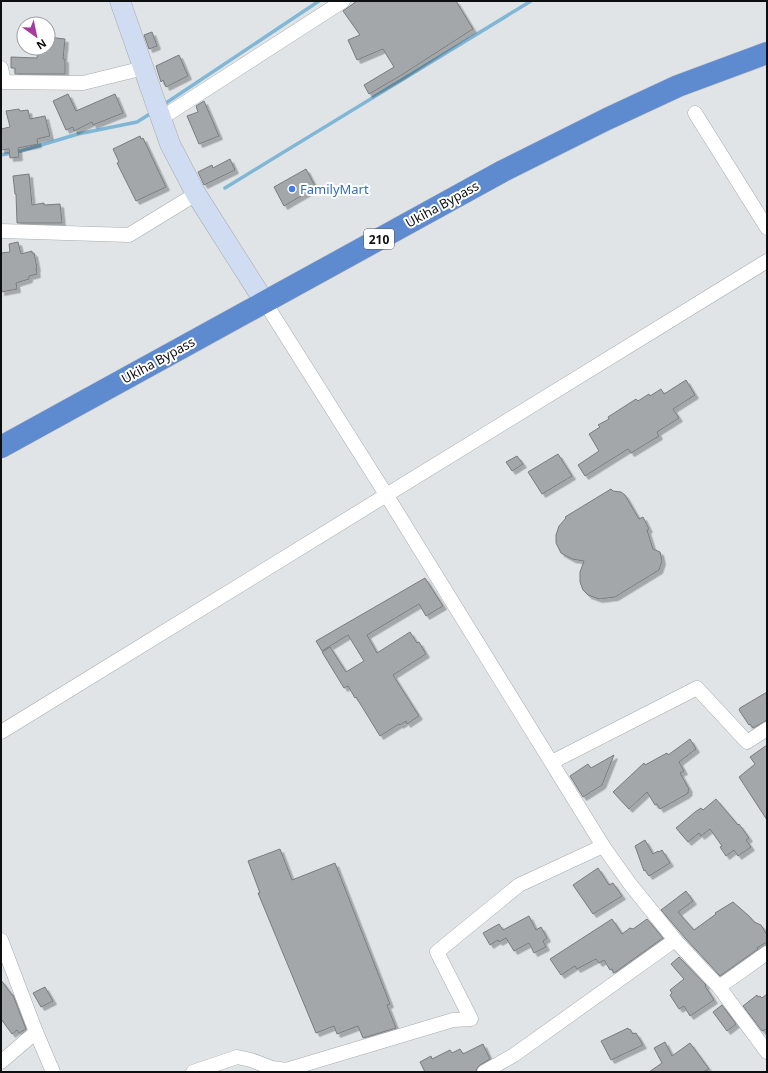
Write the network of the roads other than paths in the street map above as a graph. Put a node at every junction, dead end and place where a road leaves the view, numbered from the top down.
1 (120, 1) edge
2 (343, 1) edge
3 (767, 53) edge
4 (1, 68) edge
5 (144, 68) junction
6 (158, 110) junction
7 (695, 113) dead end
8 (196, 194) junction
9 (767, 228) edge
10 (1, 231) edge
11 (767, 261) edge
12 (264, 301) junction
13 (1, 447) edge
14 (387, 496) junction
15 (767, 729) edge
16 (1, 732) edge
17 (552, 762) junction
18 (603, 846) junction
19 (1, 940) edge
20 (675, 940) junction
21 (767, 953) edge
22 (719, 987) junction
23 (36, 1032) junction
24 (767, 1052) edge
25 (1, 1062) edge
26 (500, 1068) edge
27 (53, 1072) edge
28 (192, 1072) edge
29 (484, 1072) edge

1 - 5 street
2 - 6 street
3 - 12 highway, Ukiha Bypass / 210
4 - 5 street
5 - 6 street
6 - 8 street
7 - 9 street
8 - 10 street
8 - 12 street
11 - 14 street
12 - 13 highway, Ukiha Bypass / 210
12 - 14 street
14 - 16 street
14 - 17 street
15 - 17 street
17 - 18 street
18 - 20 street
18 - 28 street
19 - 23 street
20 - 22 street
20 - 26 street
21 - 22 street
22 - 24 street
23 - 25 street
23 - 27 street
26 - 29 street

